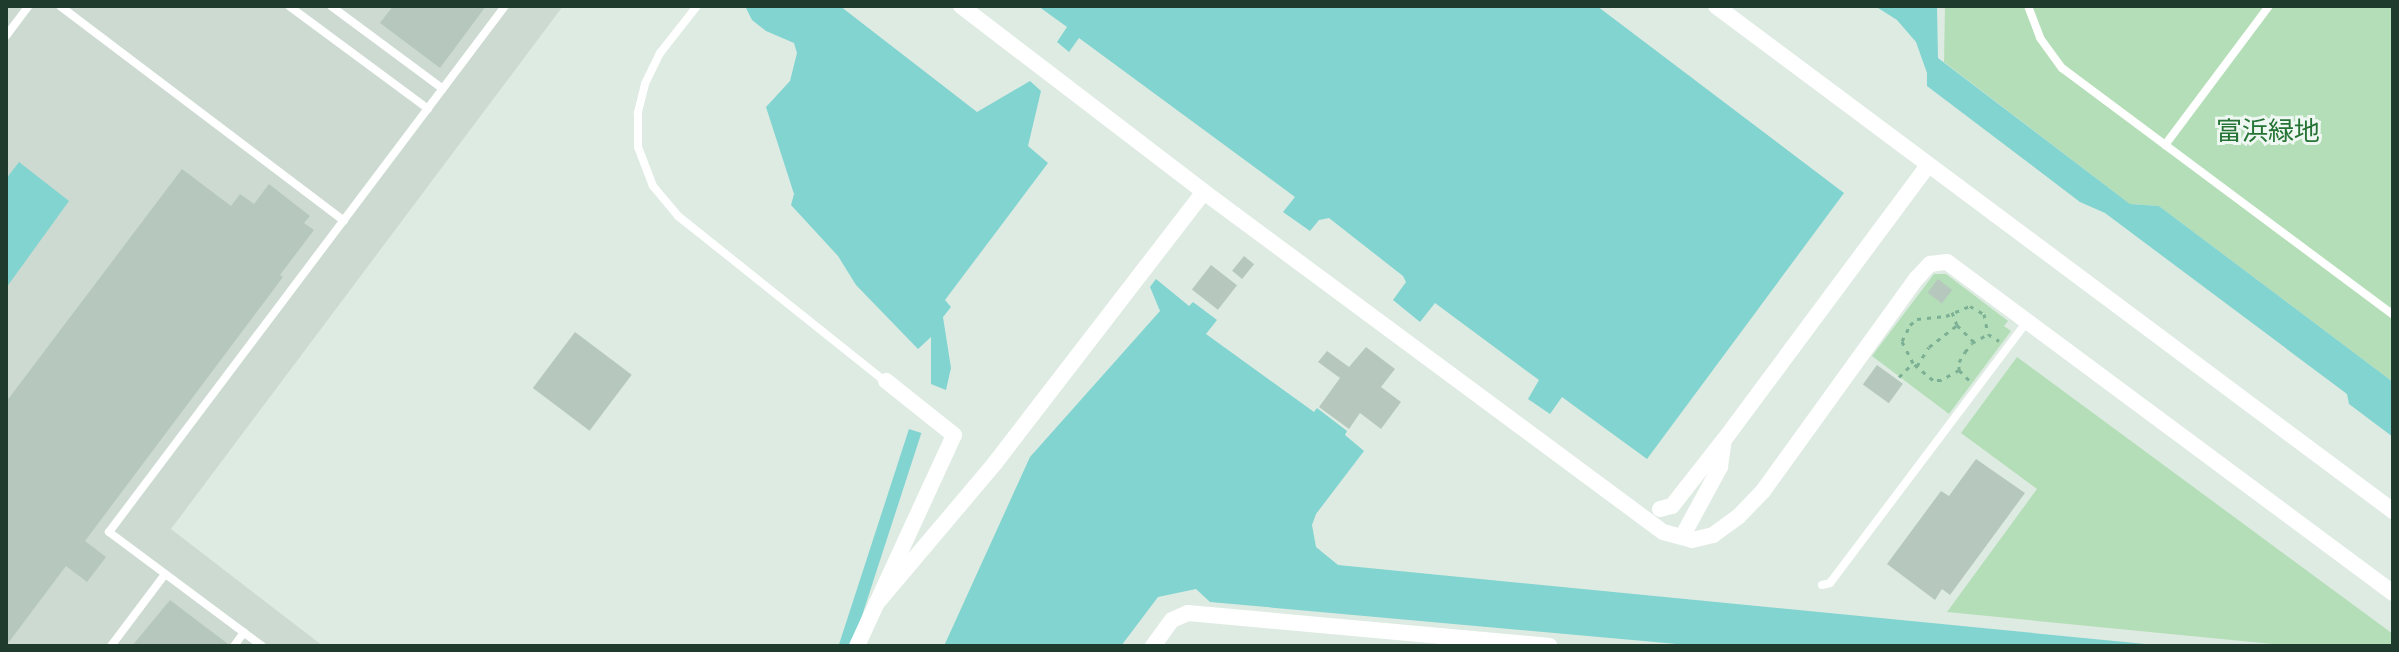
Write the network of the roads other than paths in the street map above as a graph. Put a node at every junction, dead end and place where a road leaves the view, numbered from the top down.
1 (29, 6) edge
2 (60, 6) edge
3 (289, 6) edge
4 (331, 6) edge
5 (505, 6) edge
6 (697, 6) edge
7 (961, 6) edge
8 (1716, 6) edge
9 (2028, 6) edge
10 (2269, 6) edge
11 (6, 36) edge
12 (443, 89) junction
13 (428, 109) junction
14 (2165, 145) junction
15 (1928, 165) junction
16 (1204, 192) junction
17 (344, 221) junction
18 (2393, 315) edge
19 (2028, 320) junction
20 (886, 381) joint
21 (1724, 440) junction
22 (1660, 509) dead end
23 (2393, 511) edge
24 (1682, 537) junction
25 (165, 574) junction
26 (1822, 585) dead end
27 (2393, 593) edge
28 (876, 604) junction
29 (244, 632) junction
30 (111, 646) edge
31 (234, 646) edge
32 (262, 646) edge
33 (857, 646) edge
34 (1153, 646) edge
35 (1549, 646) edge

1 - 11 lane
2 - 17 lane
3 - 13 lane
4 - 12 lane
5 - 12 lane
6 - 20 lane
7 - 16 street
8 - 15 street
9 - 14 lane
10 - 14 lane
12 - 13 lane
13 - 17 lane
14 - 18 lane
15 - 21 street
15 - 23 street
16 - 24 street
16 - 28 street
17 - 25 lane
19 - 24 street
19 - 26 lane
19 - 27 street
20 - 28 street
21 - 22 street
21 - 24 street
25 - 29 lane
25 - 30 lane
28 - 33 street
29 - 31 lane
29 - 32 lane
34 - 35 street

